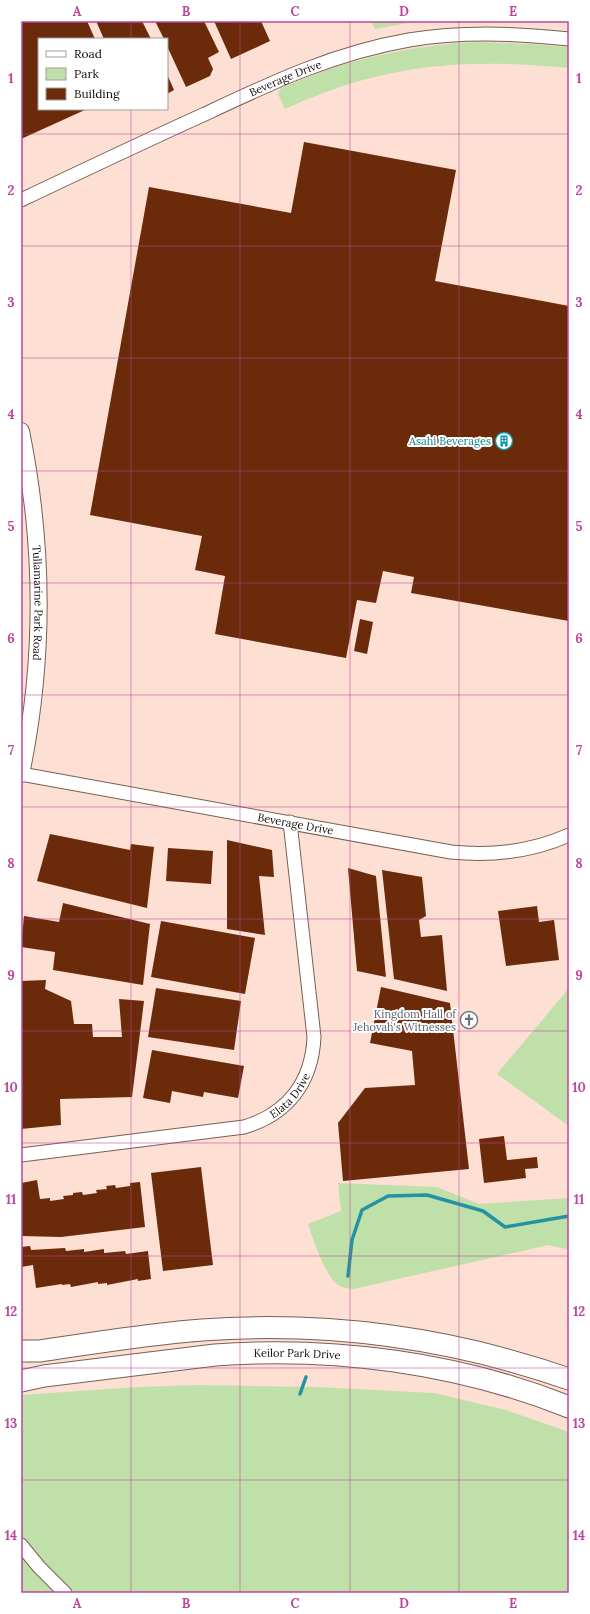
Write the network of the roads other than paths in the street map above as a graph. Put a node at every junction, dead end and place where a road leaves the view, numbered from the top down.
1 (569, 38) edge
2 (21, 200) edge
3 (21, 431) edge
4 (21, 774) edge
5 (290, 822) junction
6 (569, 835) edge
7 (21, 1155) edge
8 (21, 1351) edge
9 (569, 1379) edge
10 (21, 1381) edge
11 (569, 1407) edge
12 (21, 1545) edge
13 (65, 1593) edge

1 - 2 street, Beverage Drive
3 - 4 street, Tullamarine Park Road
4 - 5 street, Beverage Drive
5 - 6 street, Beverage Drive
5 - 7 street, Elata Drive
8 - 9 main road
10 - 11 main road, Keilor Park Drive
12 - 13 street

